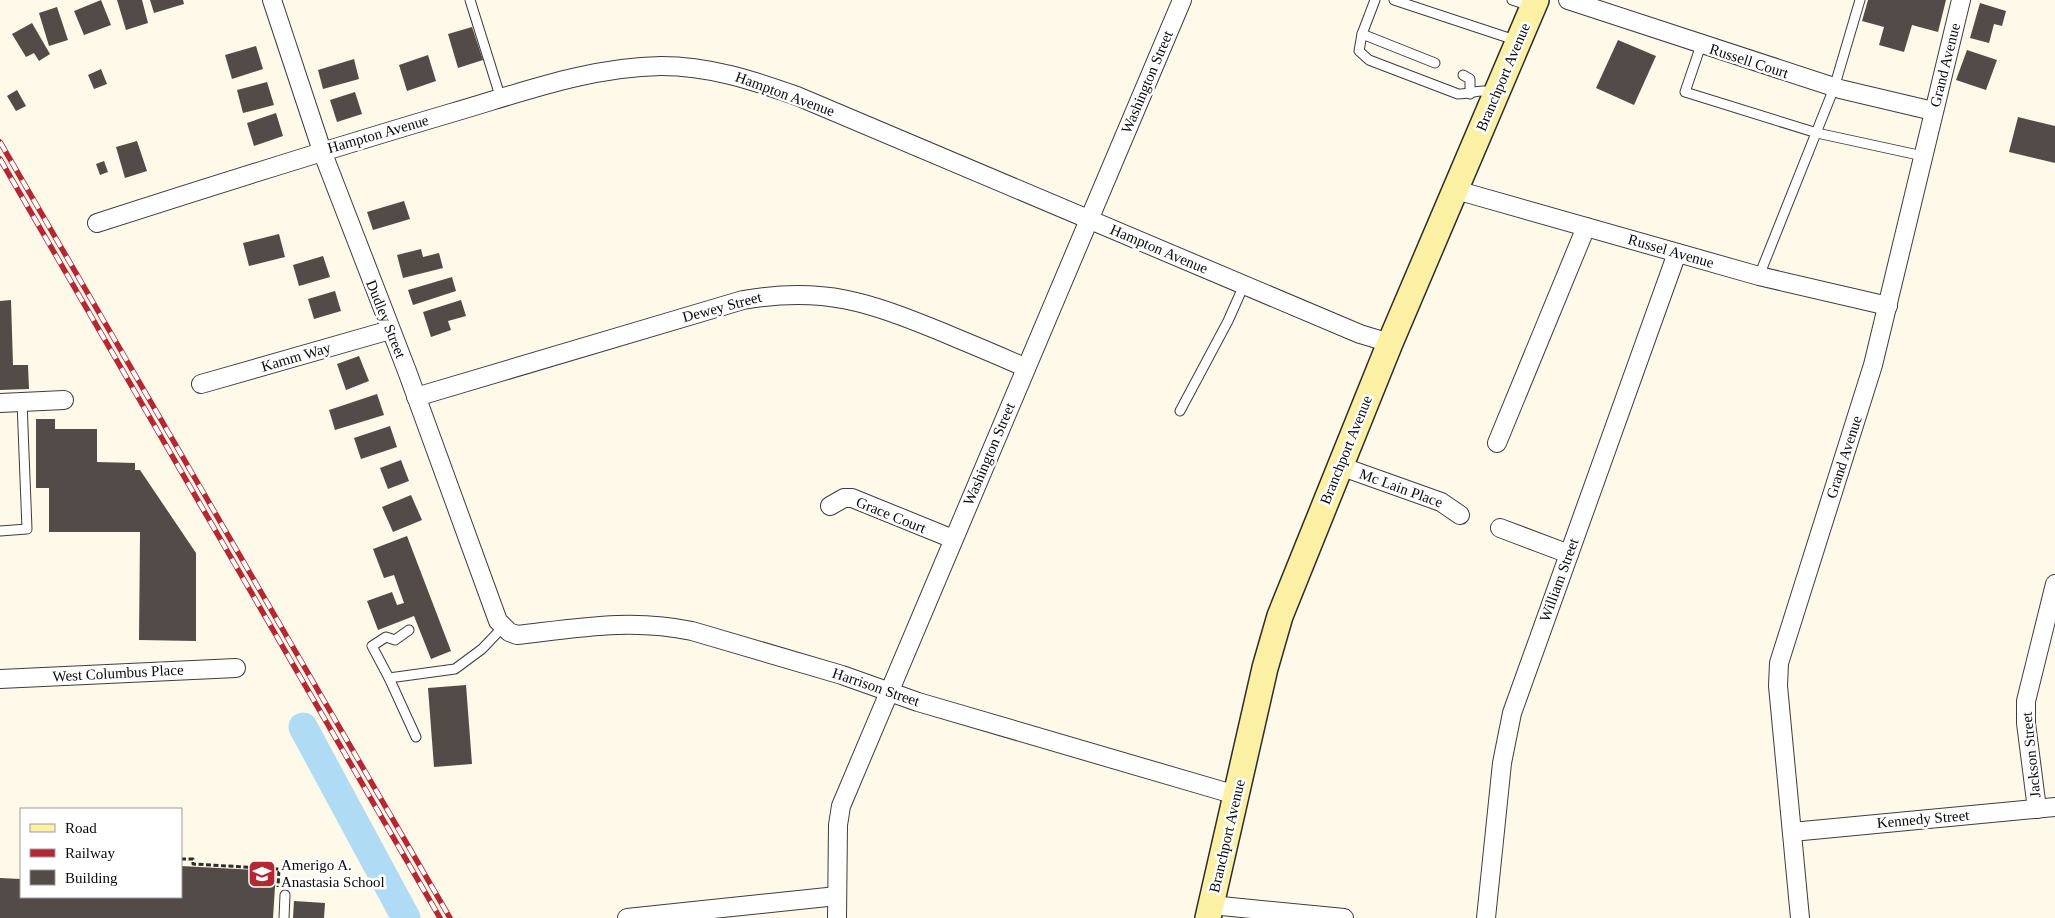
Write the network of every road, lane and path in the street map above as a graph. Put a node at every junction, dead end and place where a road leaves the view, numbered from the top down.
1 (272, 0) edge
2 (470, 0) edge
3 (1182, 0) edge
4 (1375, 0) edge
5 (1394, 0) edge
6 (1568, 0) edge
7 (1860, 0) edge
8 (1961, 0) edge
9 (1527, 2) edge
10 (1362, 34) junction
11 (1518, 41) junction
12 (1701, 45) junction
13 (1435, 63) dead end
14 (1463, 75) dead end
15 (1834, 88) junction
16 (1496, 93) junction
17 (1470, 94) junction
18 (501, 98) junction
19 (1933, 111) junction
20 (1817, 133) junction
21 (322, 151) junction
22 (1923, 156) junction
23 (1456, 190) junction
24 (1088, 220) junction
25 (97, 223) dead end
26 (1586, 227) junction
27 (1677, 253) junction
28 (1759, 276) junction
29 (1244, 285) junction
30 (1888, 306) junction
31 (390, 330) junction
32 (1390, 343) junction
33 (1026, 368) junction
34 (201, 384) dead end
35 (416, 397) junction
36 (64, 400) dead end
37 (22, 402) junction
38 (0, 403) edge
39 (1180, 411) dead end
40 (1497, 443) dead end
41 (1340, 466) junction
42 (830, 506) dead end
43 (1460, 515) dead end
44 (1500, 528) dead end
45 (0, 531) edge
46 (953, 539) junction
47 (1569, 554) junction
48 (2055, 584) edge
49 (408, 630) dead end
50 (506, 630) junction
51 (236, 668) dead end
52 (390, 678) junction
53 (0, 679) edge
54 (889, 691) junction
55 (416, 737) dead end
56 (1236, 795) junction
57 (2055, 807) edge
58 (2037, 809) junction
59 (1792, 832) junction
60 (182, 859) edge
61 (285, 895) joint
62 (837, 896) junction
63 (1210, 911) edge
64 (284, 918) edge
65 (627, 918) edge
66 (837, 918) edge
67 (1344, 918) edge
68 (1486, 918) edge
69 (1800, 918) edge

1 - 21 street, Dudley Street
2 - 18 lane
3 - 24 street, Washington Street
4 - 10 lane
5 - 11 lane
6 - 12 street, Russell Court
7 - 15 lane
8 - 19 street, Grand Avenue
9 - 11 street, Branchport Avenue
10 - 13 lane
10 - 17 lane
11 - 16 street, Branchport Avenue
12 - 15 street, Russell Court
12 - 20 lane
14 - 17 lane
15 - 19 street, Russell Court
15 - 20 lane
16 - 17 lane
16 - 23 street, Branchport Avenue
18 - 21 street, Hampton Avenue
18 - 24 street, Hampton Avenue
19 - 22 street, Grand Avenue
20 - 22 lane
20 - 28 lane
21 - 25 street, Hampton Avenue
21 - 31 street, Dudley Street
22 - 30 street, Grand Avenue
23 - 26 street, Russel Avenue
23 - 32 street, Branchport Avenue
24 - 29 street, Hampton Avenue
24 - 33 street, Washington Street
26 - 27 street, Russel Avenue
26 - 40 street
27 - 28 street, Russel Avenue
27 - 47 street, William Street
28 - 30 street, Russel Avenue
29 - 32 street, Hampton Avenue
29 - 39 lane
30 - 59 street, Grand Avenue
31 - 34 street, Kamm Way
31 - 35 street, Dudley Street
32 - 41 street, Branchport Avenue
33 - 35 street, Dewey Street
33 - 46 street, Washington Street
35 - 50 street, Dudley Street
36 - 37 street
37 - 38 street
37 - 45 lane
41 - 43 street, Mc Lain Place
41 - 56 street, Branchport Avenue
42 - 46 street, Grace Court
44 - 47 street
46 - 54 street, Washington Street
47 - 68 street, William Street
48 - 58 street, Jackson Street
49 - 52 lane
50 - 52 lane
50 - 54 street, Harrison Street
51 - 53 street, West Columbus Place
52 - 55 lane
54 - 56 street, Harrison Street
54 - 62 street, Washington Street
56 - 63 street, Branchport Avenue
57 - 58 street, Kennedy Street
58 - 59 street, Kennedy Street
59 - 69 street, Grand Avenue
60 - 61 path
61 - 64 lane
62 - 65 street
62 - 66 street, Washington Street
63 - 67 street

